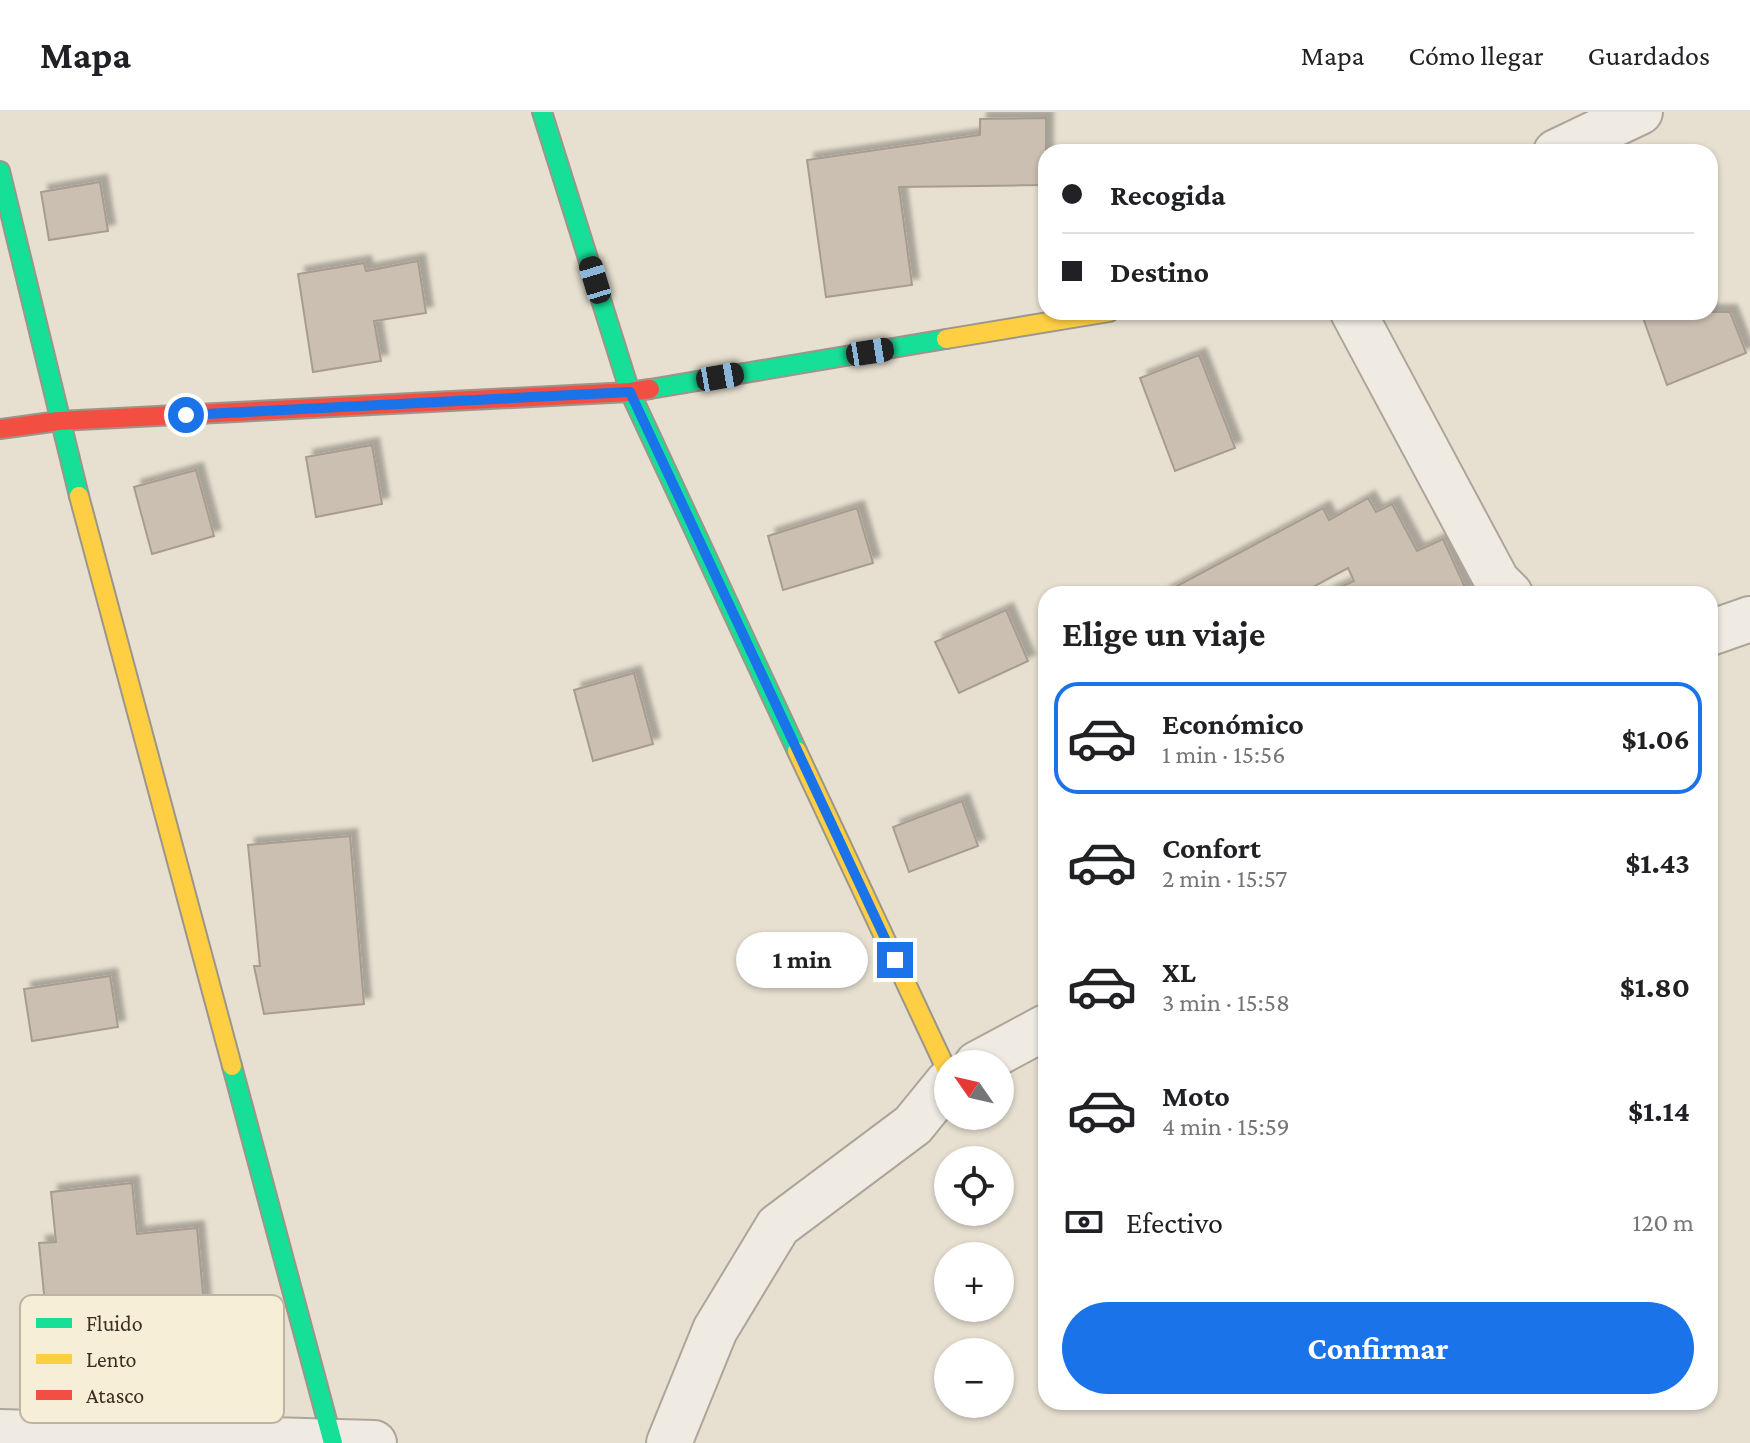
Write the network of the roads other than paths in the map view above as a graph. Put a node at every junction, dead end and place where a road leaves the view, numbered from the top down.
1 (542, 112) edge
2 (1640, 112) edge
3 (1573, 144) edge
4 (0, 171) edge
5 (1061, 320) edge
6 (1357, 320) edge
7 (630, 392) junction
8 (59, 421) junction
9 (0, 429) edge
10 (1502, 586) edge
11 (1750, 619) edge
12 (1718, 630) edge
13 (1038, 1031) edge
14 (937, 1050) edge
15 (1003, 1050) edge
16 (934, 1099) edge
17 (0, 1432) edge
18 (347, 1443) edge
19 (669, 1443) edge

1 - 7 street
2 - 3 street
4 - 8 street
5 - 7 street
6 - 10 street
7 - 8 street
7 - 14 street
8 - 9 street
8 - 18 street
11 - 12 street
13 - 15 street
16 - 19 street
17 - 18 street

